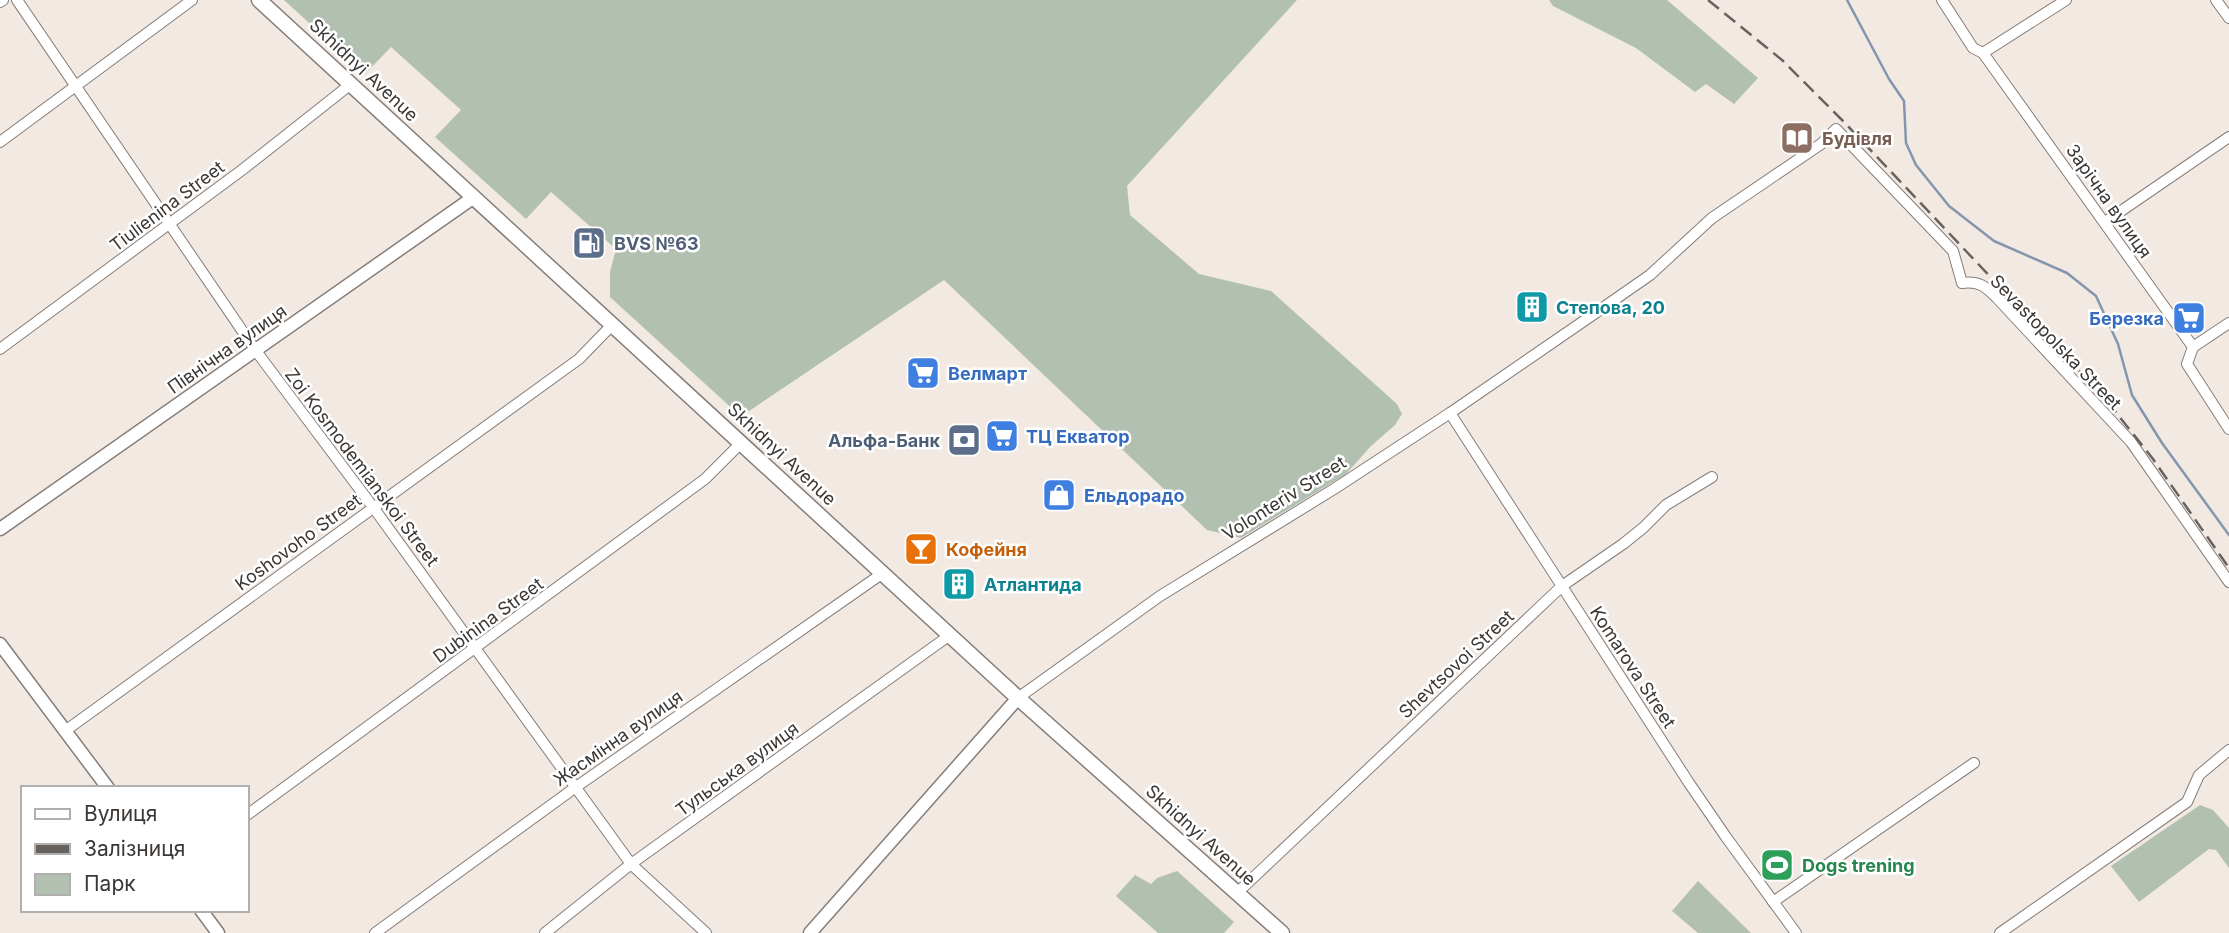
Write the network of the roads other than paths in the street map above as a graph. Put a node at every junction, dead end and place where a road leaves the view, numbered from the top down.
1 (17, 0) edge
2 (192, 0) edge
3 (260, 0) edge
4 (1942, 0) edge
5 (2066, 0) edge
6 (2216, 0) edge
7 (2229, 19) edge
8 (1983, 53) junction
9 (351, 84) junction
10 (75, 87) junction
11 (2229, 137) edge
12 (0, 142) edge
13 (1821, 144) joint
14 (474, 197) junction
15 (2105, 222) junction
16 (169, 225) junction
17 (2229, 323) edge
18 (612, 325) junction
19 (2193, 347) junction
20 (0, 349) edge
21 (256, 351) junction
22 (1450, 413) junction
23 (2229, 429) edge
24 (741, 443) junction
25 (1712, 477) dead end
26 (373, 507) junction
27 (0, 529) edge
28 (883, 573) junction
29 (2229, 582) edge
30 (1562, 586) junction
31 (950, 635) junction
32 (0, 644) edge
33 (475, 649) junction
34 (1018, 698) junction
35 (65, 731) junction
36 (2229, 750) edge
37 (1974, 763) dead end
38 (106, 786) edge
39 (576, 787) junction
40 (248, 814) edge
41 (631, 864) junction
42 (1237, 893) junction
43 (1773, 902) junction
44 (202, 912) edge
45 (218, 933) edge
46 (375, 933) edge
47 (545, 933) edge
48 (706, 933) edge
49 (810, 933) edge
50 (1282, 933) edge
51 (1796, 933) edge
52 (2000, 933) edge

1 - 10 street, Zoi Kosmodemianskoi Street
2 - 10 street
3 - 9 main road, Skhidnyi Avenue
4 - 8 street, Зарічна вулиця
5 - 8 street
6 - 7 street
8 - 15 street, Зарічна вулиця
9 - 14 main road, Skhidnyi Avenue
9 - 16 street, Tiulienina Street
10 - 12 street
10 - 16 street, Zoi Kosmodemianskoi Street
11 - 15 street
13 - 22 street, Volonteriv Street
13 - 29 street, Sevastopolska Street
14 - 18 main road, Skhidnyi Avenue
14 - 21 street, Північна вулиця
15 - 19 street, Зарічна вулиця
16 - 20 street, Tiulienina Street
16 - 21 street, Zoi Kosmodemianskoi Street
17 - 19 street
18 - 24 main road, Skhidnyi Avenue
18 - 26 street, Koshovoho Street
19 - 23 street, Зарічна вулиця
21 - 26 street, Zoi Kosmodemianskoi Street
21 - 27 street, Північна вулиця
22 - 30 street, Komarova Street
22 - 34 street, Volonteriv Street
24 - 28 main road, Skhidnyi Avenue
24 - 33 street, Dubinina Street
25 - 30 street, Shevtsovoi Street
26 - 33 street, Zoi Kosmodemianskoi Street
26 - 35 street, Koshovoho Street
28 - 31 main road, Skhidnyi Avenue
28 - 39 street, Жасмінна вулиця
30 - 42 street, Shevtsovoi Street
30 - 43 street, Komarova Street
31 - 34 main road, Skhidnyi Avenue
31 - 41 street, Тульська вулиця
32 - 35 street
33 - 39 street, Zoi Kosmodemianskoi Street
33 - 40 street, Dubinina Street
34 - 42 main road, Skhidnyi Avenue
34 - 49 street, Volonteriv Street
35 - 38 street
36 - 52 street
37 - 43 street
39 - 41 street, Zoi Kosmodemianskoi Street
39 - 46 street, Жасмінна вулиця
41 - 47 street, Тульська вулиця
41 - 48 street, Zoi Kosmodemianskoi Street
42 - 50 main road, Skhidnyi Avenue
43 - 51 street, Komarova Street
44 - 45 street

